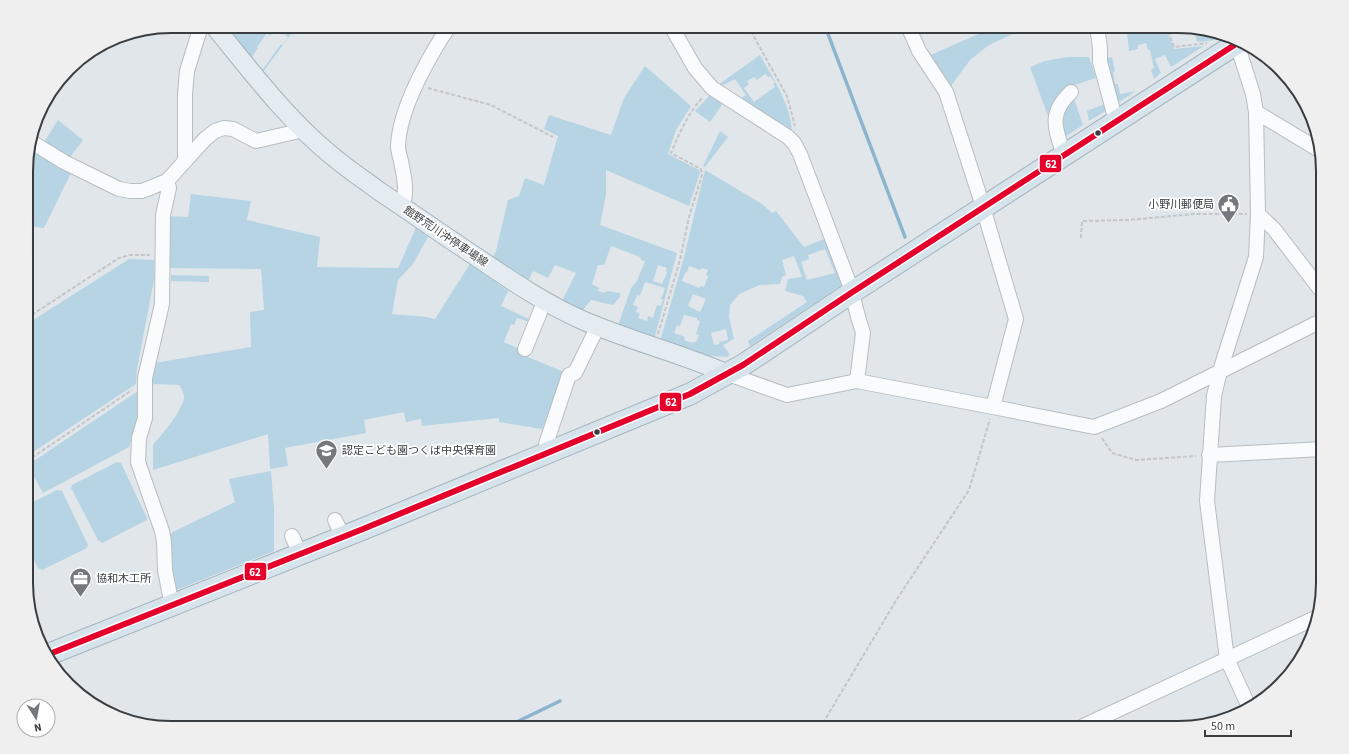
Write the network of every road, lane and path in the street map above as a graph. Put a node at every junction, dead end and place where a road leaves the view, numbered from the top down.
1 (199, 33) edge
2 (220, 33) edge
3 (445, 33) edge
4 (675, 33) edge
5 (752, 33) edge
6 (911, 33) edge
7 (1098, 33) edge
8 (1169, 33) edge
9 (1212, 42) dead end
10 (1234, 44) edge
11 (1238, 47) edge
12 (416, 85) junction
13 (712, 88) junction
14 (1071, 92) dead end
15 (1256, 112) junction
16 (1116, 121) junction
17 (302, 128) junction
18 (553, 137) dead end
19 (794, 143) junction
20 (36, 145) edge
21 (1313, 147) edge
22 (1064, 155) junction
23 (185, 161) junction
24 (167, 181) junction
25 (402, 207) junction
26 (983, 208) junction
27 (1258, 214) junction
28 (1081, 238) dead end
29 (162, 257) junction
30 (1316, 284) edge
31 (851, 293) junction
32 (545, 300) junction
33 (33, 314) edge
34 (1316, 323) edge
35 (598, 326) junction
36 (655, 346) junction
37 (525, 349) dead end
38 (1220, 371) junction
39 (728, 374) junction
40 (145, 381) junction
41 (857, 381) junction
42 (993, 406) junction
43 (1094, 427) junction
44 (1316, 449) edge
45 (550, 452) junction
46 (1209, 456) junction
47 (33, 457) edge
48 (172, 606) junction
49 (1311, 620) edge
50 (53, 654) edge
51 (1226, 659) junction
52 (1247, 703) edge
53 (824, 721) edge
54 (1094, 721) edge

1 - 23 street
2 - 17 main road, 館野荒川沖停車場線
3 - 12 street
4 - 13 street
5 - 19 path
6 - 26 street
7 - 16 street
8 - 9 path
10 - 16 highway
11 - 15 street
12 - 18 path
12 - 25 street
13 - 19 street
13 - 36 path
14 - 22 street
15 - 21 street
15 - 27 street
16 - 22 highway
17 - 23 street
17 - 25 main road, 館野荒川沖停車場線
19 - 31 street
20 - 24 street
22 - 26 highway
23 - 24 street
24 - 29 street
25 - 32 main road, 館野荒川沖停車場線
26 - 31 highway
26 - 42 street
27 - 28 path
27 - 30 street
27 - 38 street
29 - 33 path
29 - 40 street
31 - 39 highway
31 - 41 street
32 - 35 main road, 館野荒川沖停車場線
32 - 37 street
34 - 38 street
35 - 36 main road, 館野荒川沖停車場線
35 - 45 street
36 - 39 main road, 館野荒川沖停車場線
38 - 43 street
38 - 46 street
39 - 41 street
39 - 45 highway
40 - 47 path
40 - 48 street
41 - 42 street
42 - 43 street
42 - 53 path
43 - 46 path
44 - 46 street
45 - 48 highway
46 - 51 street
48 - 50 highway
49 - 51 street
51 - 52 street
51 - 54 street

